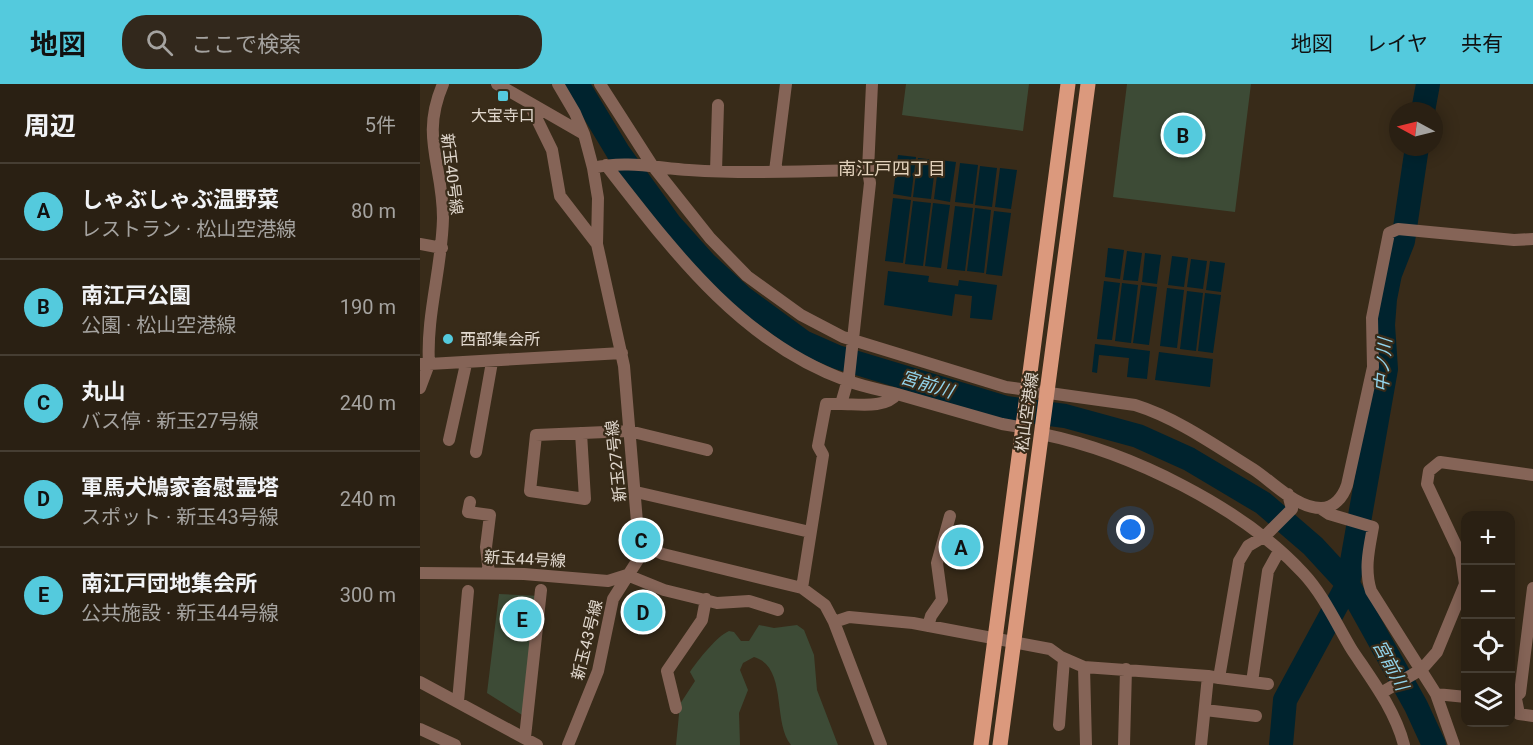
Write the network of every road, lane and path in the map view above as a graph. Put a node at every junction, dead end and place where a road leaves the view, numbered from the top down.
1 (443, 84) edge
2 (497, 84) edge
3 (558, 84) edge
4 (600, 84) edge
5 (786, 84) edge
6 (872, 84) edge
7 (1068, 84) edge
8 (1088, 84) edge
9 (529, 103) junction
10 (718, 105) dead end
11 (584, 134) junction
12 (648, 164) junction
13 (600, 167) junction
14 (868, 170) junction
15 (716, 171) junction
16 (775, 171) junction
17 (1533, 239) edge
18 (420, 244) edge
19 (597, 244) junction
20 (442, 248) junction
21 (853, 345) junction
22 (622, 353) junction
23 (492, 362) junction
24 (424, 364) edge
25 (466, 364) junction
26 (849, 379) junction
27 (420, 388) edge
28 (897, 394) junction
29 (1028, 395) junction
30 (1047, 398) junction
31 (841, 404) junction
32 (1025, 426) junction
33 (629, 431) junction
34 (1042, 432) junction
35 (581, 433) junction
36 (449, 440) dead end
37 (707, 450) dead end
38 (476, 452) dead end
39 (1533, 475) edge
40 (636, 492) junction
41 (1288, 494) junction
42 (470, 502) dead end
43 (1320, 508) junction
44 (950, 516) dead end
45 (810, 532) junction
46 (1265, 536) junction
47 (646, 547) junction
48 (1279, 550) junction
49 (420, 573) edge
50 (489, 573) junction
51 (627, 575) junction
52 (802, 588) junction
53 (1533, 588) edge
54 (541, 590) dead end
55 (468, 591) dead end
56 (706, 599) junction
57 (778, 610) dead end
58 (834, 622) junction
59 (928, 626) junction
60 (997, 638) junction
61 (1015, 643) junction
62 (1064, 659) junction
63 (1084, 667) junction
64 (1126, 669) junction
65 (1418, 671) junction
66 (1214, 677) junction
67 (420, 682) edge
68 (1252, 682) junction
69 (1528, 683) edge
70 (1268, 684) dead end
71 (1384, 691) junction
72 (1436, 694) junction
73 (1461, 696) edge
74 (1515, 698) edge
75 (458, 702) junction
76 (1515, 705) edge
77 (676, 708) dead end
78 (1205, 710) junction
79 (1256, 716) dead end
80 (1533, 716) edge
81 (1059, 725) dead end
82 (420, 729) edge
83 (525, 737) junction
84 (451, 744) edge
85 (537, 745) edge
86 (568, 745) edge
87 (881, 745) edge
88 (981, 745) edge
89 (1000, 745) edge
90 (1086, 745) edge
91 (1124, 745) edge
92 (1202, 745) edge
93 (1404, 745) edge
94 (1454, 745) edge

1 - 20 street, 新玉40号線
2 - 9 street
3 - 11 street, 新玉27号線
4 - 12 street
5 - 16 street
6 - 14 street
7 - 29 main road, 松山空港線
8 - 30 main road, 松山空港線
9 - 11 street
9 - 19 street
10 - 15 street
11 - 13 street, 新玉27号線
12 - 13 street
12 - 15 street
12 - 21 street
13 - 19 street, 新玉27号線
13 - 26 street
14 - 16 street
14 - 21 street
15 - 16 street
17 - 43 street
18 - 20 street
19 - 22 street, 新玉27号線
20 - 24 street, 新玉40号線
21 - 26 street
21 - 29 street
22 - 23 street
22 - 33 street, 新玉27号線
23 - 25 street
23 - 38 street
24 - 25 street
24 - 27 street, 新玉40号線
25 - 36 street
26 - 28 street
26 - 31 street
28 - 31 street
28 - 32 street
29 - 30 street
29 - 32 main road, 松山空港線
30 - 34 main road, 松山空港線
30 - 41 street
31 - 45 street
32 - 60 main road, 松山空港線
33 - 35 street
33 - 37 street
33 - 40 street, 新玉27号線
34 - 46 street
34 - 61 main road, 松山空港線
35 - 35 street
39 - 65 street
40 - 45 street
40 - 47 street, 新玉27号線
41 - 43 street
41 - 46 street
42 - 50 street
43 - 65 street
44 - 59 street
45 - 52 street
46 - 48 street
46 - 66 street
47 - 51 street, 新玉43号線
47 - 52 street
48 - 68 street
48 - 71 street
49 - 50 street, 新玉44号線
50 - 51 street, 新玉44号線
51 - 56 street
51 - 86 street, 新玉43号線
52 - 58 street
53 - 69 street
54 - 83 street
55 - 75 street
56 - 57 street
56 - 77 street
58 - 59 street
58 - 87 street
59 - 60 street
60 - 61 street
60 - 88 main road, 松山空港線
61 - 62 street
61 - 89 main road, 松山空港線
62 - 63 street
62 - 81 street
63 - 64 street
63 - 90 street
64 - 66 street
64 - 91 street
65 - 71 street
65 - 72 street
66 - 68 street
66 - 78 street
67 - 75 street
68 - 70 street
69 - 74 street
71 - 93 street
72 - 73 street
72 - 94 street
75 - 83 street
76 - 80 street
78 - 79 street
78 - 92 street
82 - 84 street
83 - 85 street

